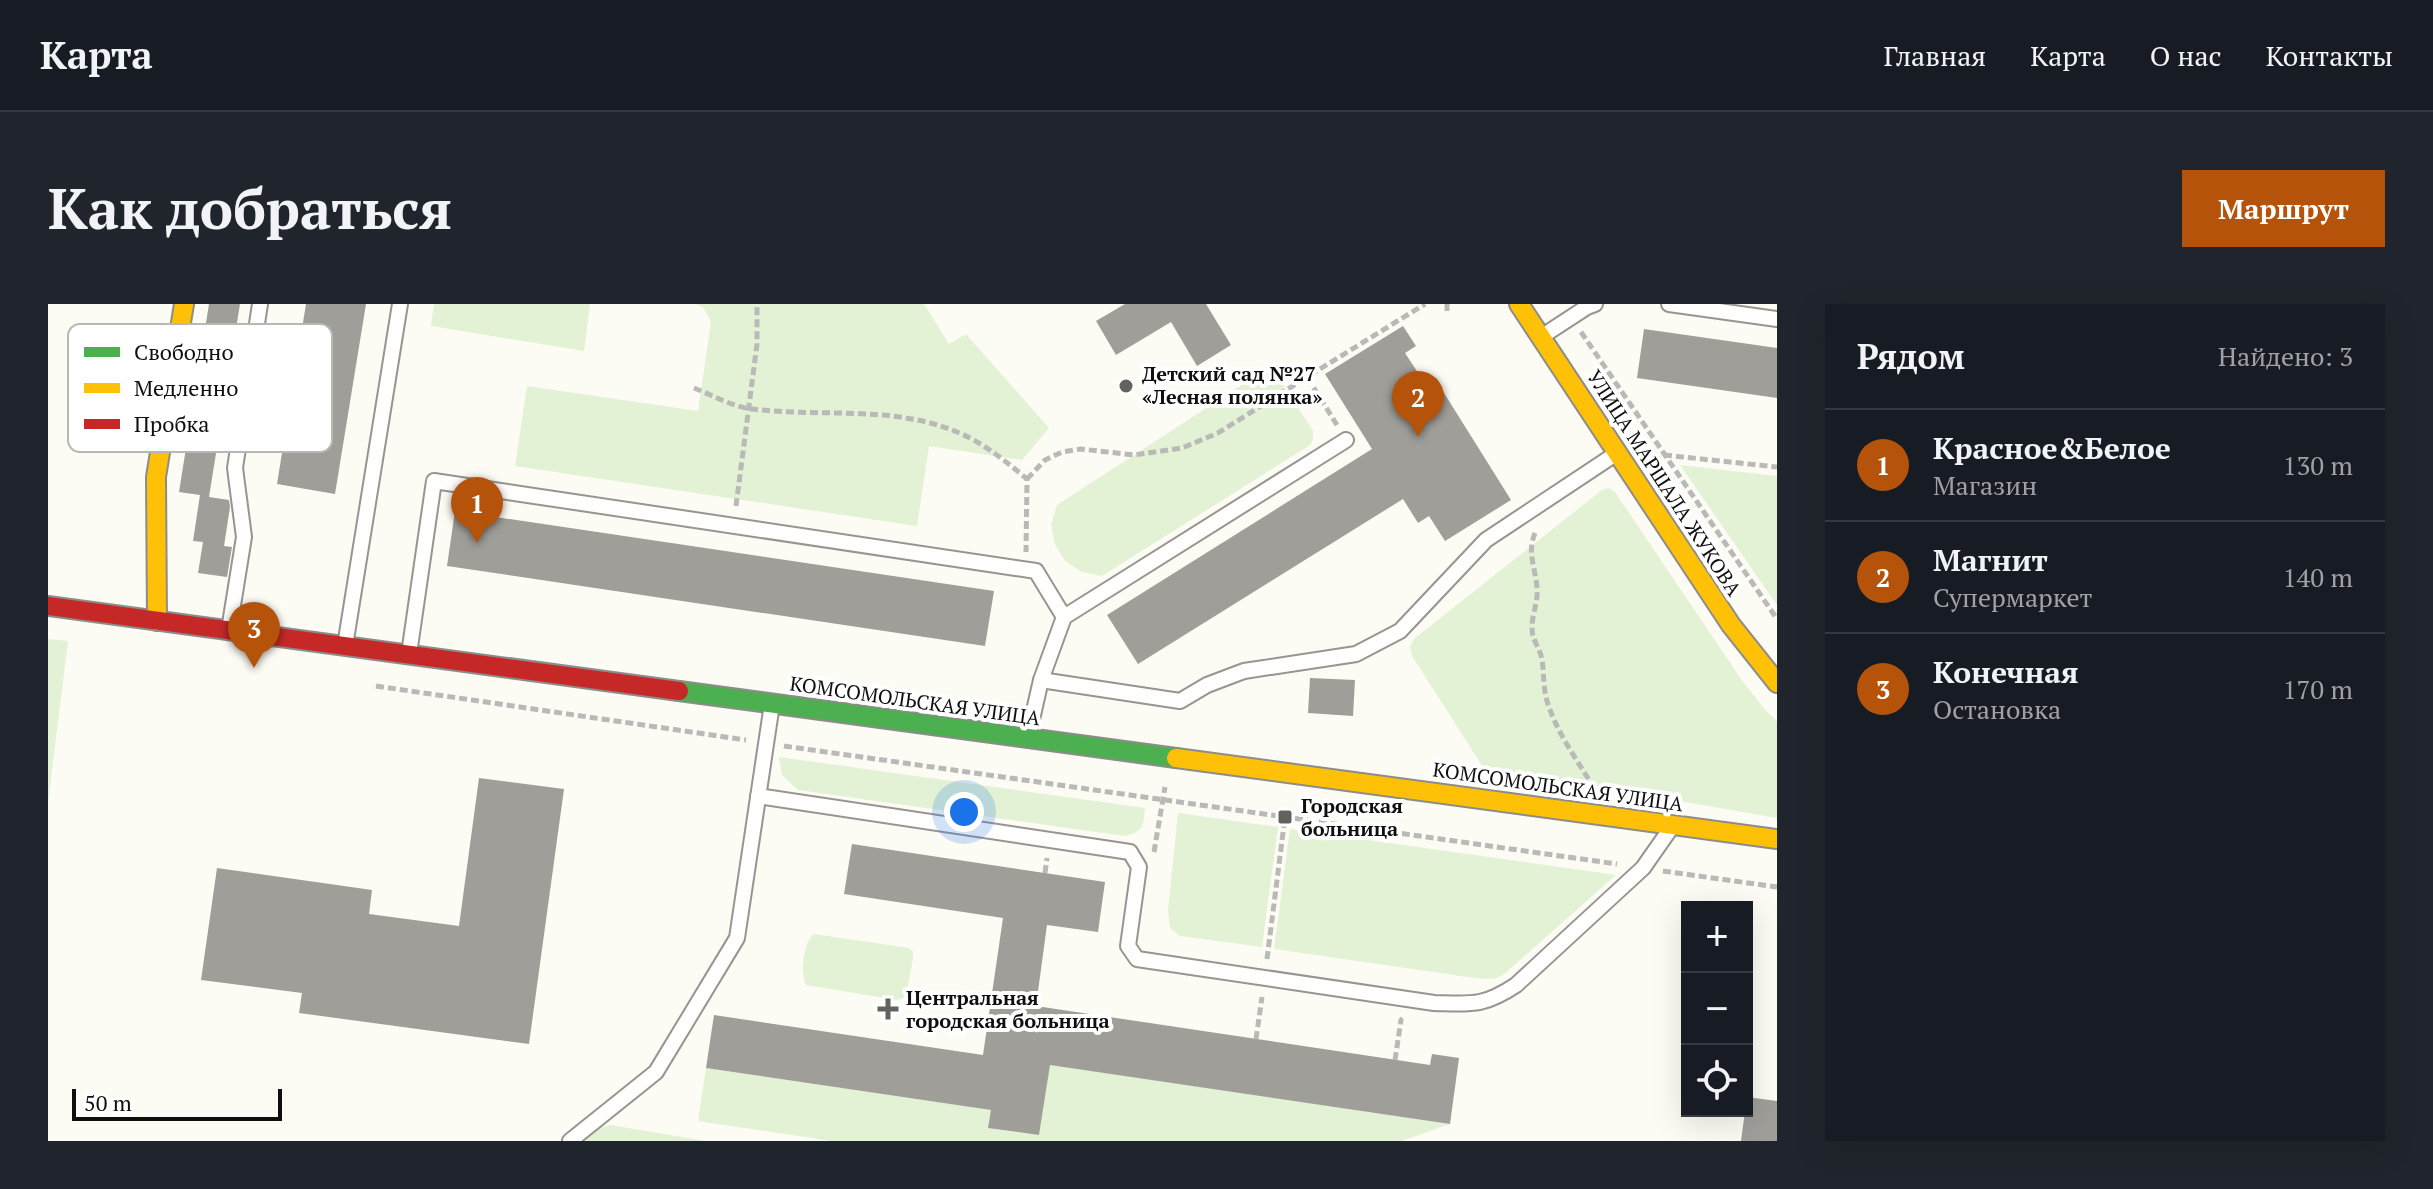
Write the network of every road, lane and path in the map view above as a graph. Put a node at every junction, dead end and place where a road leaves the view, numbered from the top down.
1 (184, 304) edge
2 (260, 304) edge
3 (400, 304) edge
4 (757, 304) edge
5 (1425, 304) edge
6 (1519, 304) edge
7 (1595, 304) edge
8 (1669, 304) edge
9 (1570, 317) junction
10 (1777, 319) edge
11 (181, 324) edge
12 (257, 324) edge
13 (1540, 337) junction
14 (1307, 377) junction
15 (694, 388) dead end
16 (749, 409) junction
17 (1346, 440) joint
18 (160, 452) edge
19 (237, 452) edge
20 (1617, 453) junction
21 (1663, 455) junction
22 (1777, 467) edge
23 (1027, 479) junction
24 (1549, 498) junction
25 (734, 525) junction
26 (1036, 571) junction
27 (48, 606) edge
28 (1064, 617) junction
29 (1777, 619) edge
30 (157, 621) junction
31 (229, 631) junction
32 (345, 646) junction
33 (409, 655) junction
34 (1770, 661) edge
35 (1041, 680) junction
36 (1777, 683) edge
37 (361, 684) dead end
38 (772, 703) junction
39 (1028, 738) junction
40 (766, 743) junction
41 (1170, 757) junction
42 (758, 796) junction
43 (1163, 800) junction
44 (1610, 816) junction
45 (1285, 817) junction
46 (1673, 825) junction
47 (1777, 839) edge
48 (1154, 854) dead end
49 (1643, 868) junction
50 (1777, 887) edge
51 (1264, 978) junction
52 (1247, 997) dead end
53 (1261, 999) junction
54 (1277, 1002) dead end
55 (1385, 1018) dead end
56 (1256, 1039) dead end
57 (1395, 1060) dead end
58 (570, 1141) edge

1 - 11 street
2 - 12 lane
3 - 32 lane
4 - 16 path
5 - 14 path
6 - 13 street, УЛИЦА МАРШАЛА ЖУКОВА
7 - 9 lane
8 - 10 lane
9 - 13 lane
9 - 21 path
13 - 20 street, УЛИЦА МАРШАЛА ЖУКОВА
14 - 17 path
14 - 23 path
15 - 16 path
16 - 23 path
16 - 25 path
17 - 28 lane
18 - 30 street
19 - 31 lane
20 - 24 lane
20 - 34 street, УЛИЦА МАРШАЛА ЖУКОВА
21 - 22 path
21 - 29 path
23 - 26 path
24 - 35 lane
24 - 44 path
25 - 26 lane
25 - 33 lane
26 - 28 lane
27 - 30 street, КОМСОМОЛЬСКАЯ УЛИЦА
28 - 35 lane
30 - 31 street, КОМСОМОЛЬСКАЯ УЛИЦА
31 - 32 street, КОМСОМОЛЬСКАЯ УЛИЦА
32 - 33 street, КОМСОМОЛЬСКАЯ УЛИЦА
33 - 38 street, КОМСОМОЛЬСКАЯ УЛИЦА
34 - 36 street, УЛИЦА МАРШАЛА ЖУКОВА
35 - 39 lane
37 - 40 path
38 - 39 street, КОМСОМОЛЬСКАЯ УЛИЦА
38 - 40 lane
39 - 41 street, КОМСОМОЛЬСКАЯ УЛИЦА
40 - 42 lane
40 - 43 path
41 - 43 path
41 - 44 street, КОМСОМОЛЬСКАЯ УЛИЦА
42 - 51 lane
42 - 58 lane
43 - 45 path
43 - 48 path
44 - 46 street, КОМСОМОЛЬСКАЯ УЛИЦА
45 - 49 path
45 - 51 path
46 - 47 street, КОМСОМОЛЬСКАЯ УЛИЦА
46 - 49 lane
49 - 50 path
49 - 51 lane
51 - 53 path
52 - 53 path
53 - 54 path
53 - 56 path
55 - 57 path

